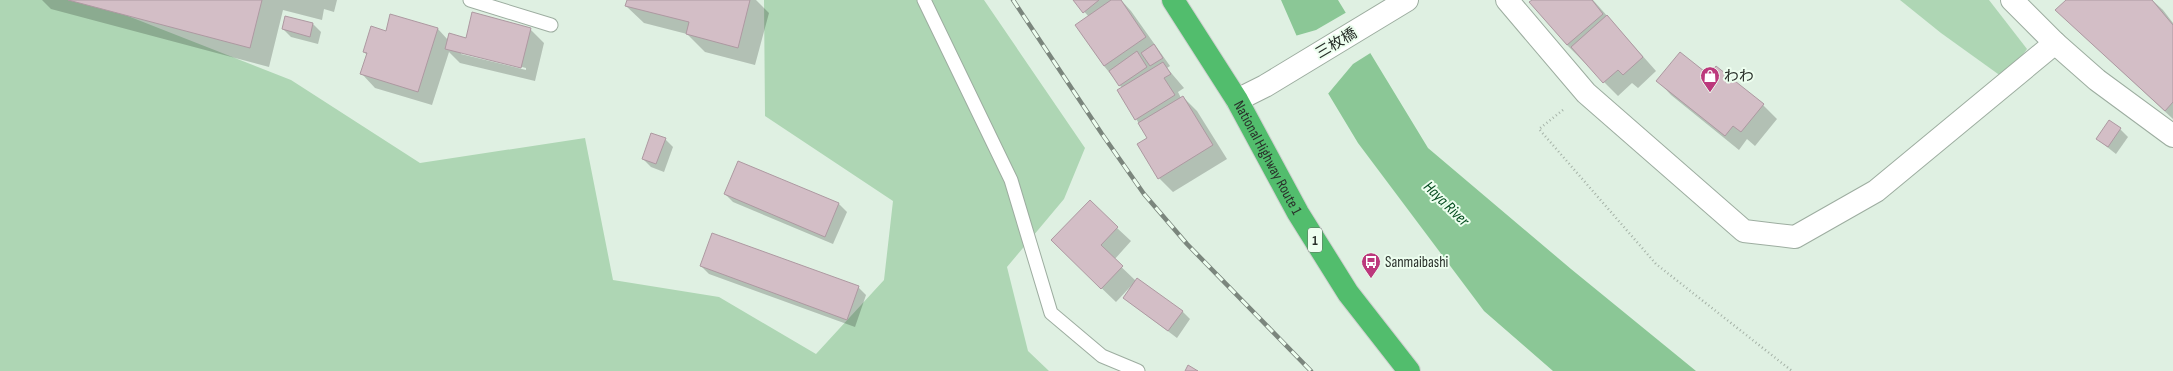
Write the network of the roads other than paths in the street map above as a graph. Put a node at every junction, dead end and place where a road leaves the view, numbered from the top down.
1 (470, 0) edge
2 (924, 0) edge
3 (1173, 0) edge
4 (1407, 0) edge
5 (1507, 0) edge
6 (2012, 0) edge
7 (551, 25) dead end
8 (2055, 43) junction
9 (1237, 100) junction
10 (2173, 136) edge
11 (1138, 371) edge
12 (1409, 371) edge

1 - 7 lane
2 - 11 lane
3 - 9 highway, National Highway Route 1 / 1
4 - 9 street, 三枚橋
5 - 8 street
6 - 8 street
8 - 10 street
9 - 12 highway, National Highway Route 1 / 1

